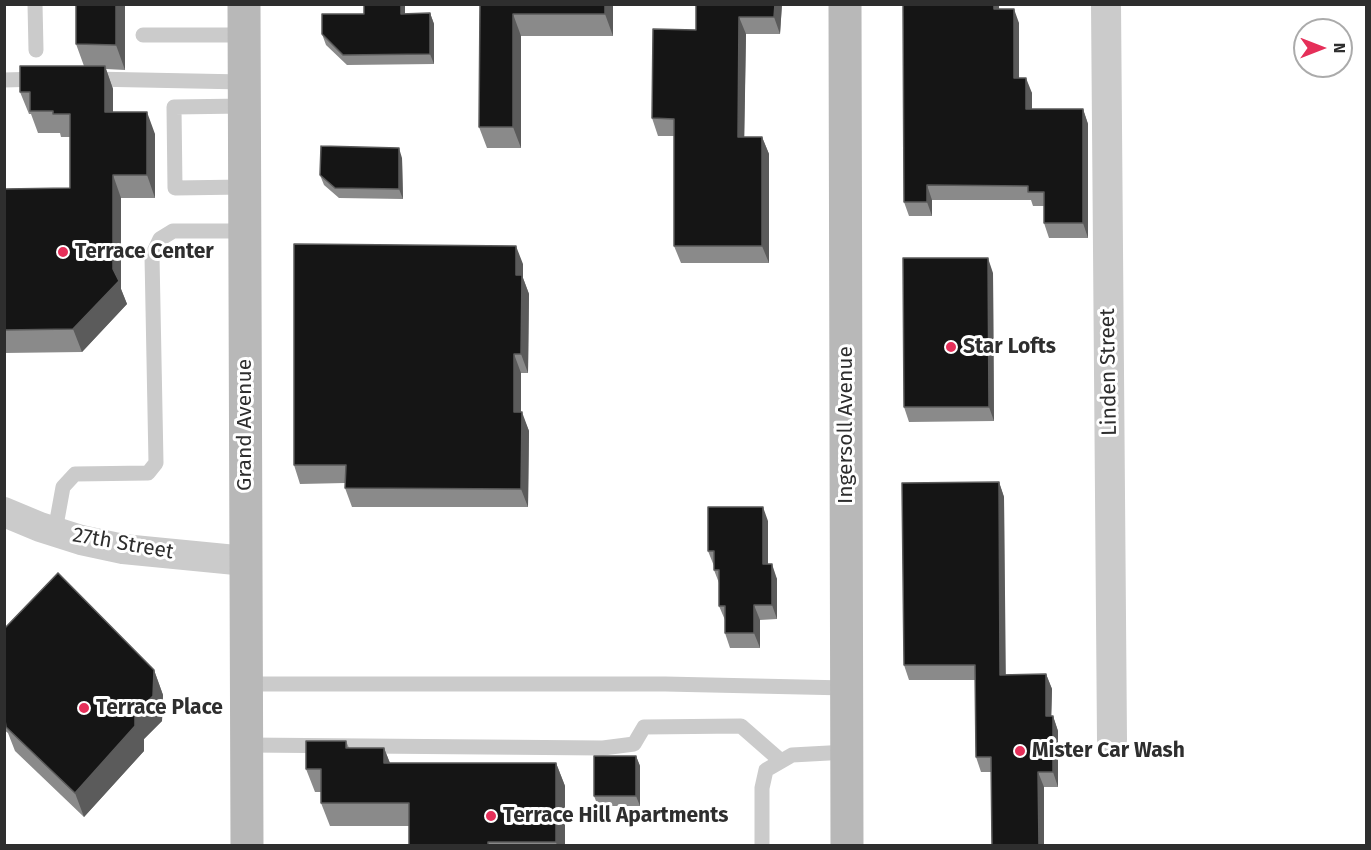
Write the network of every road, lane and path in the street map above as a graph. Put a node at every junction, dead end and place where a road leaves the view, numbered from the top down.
1 (35, 4) edge
2 (844, 4) edge
3 (1106, 4) edge
4 (244, 20) edge
5 (143, 35) dead end
6 (36, 50) dead end
7 (57, 78) edge
8 (81, 79) edge
9 (4, 80) edge
10 (244, 94) junction
11 (244, 186) junction
12 (245, 231) junction
13 (4, 512) edge
14 (55, 531) junction
15 (246, 561) junction
16 (246, 684) junction
17 (847, 688) junction
18 (1112, 740) dead end
19 (247, 745) junction
20 (847, 752) junction
21 (781, 761) junction
22 (247, 846) edge
23 (762, 846) edge
24 (847, 846) edge

1 - 6 lane
2 - 17 main road, Ingersoll Avenue
3 - 18 street, Linden Street
4 - 5 lane
4 - 10 main road, Grand Avenue
7 - 9 lane
8 - 10 lane
10 - 11 main road, Grand Avenue
10 - 11 lane
11 - 12 main road, Grand Avenue
12 - 14 lane
12 - 15 main road, Grand Avenue
13 - 14 street, 27th Street
14 - 15 street, 27th Street
15 - 16 main road, Grand Avenue
16 - 17 lane
16 - 19 main road, Grand Avenue
17 - 20 main road, Ingersoll Avenue
19 - 21 lane
19 - 22 main road, Grand Avenue
20 - 21 lane
20 - 24 main road, Ingersoll Avenue
21 - 23 lane

